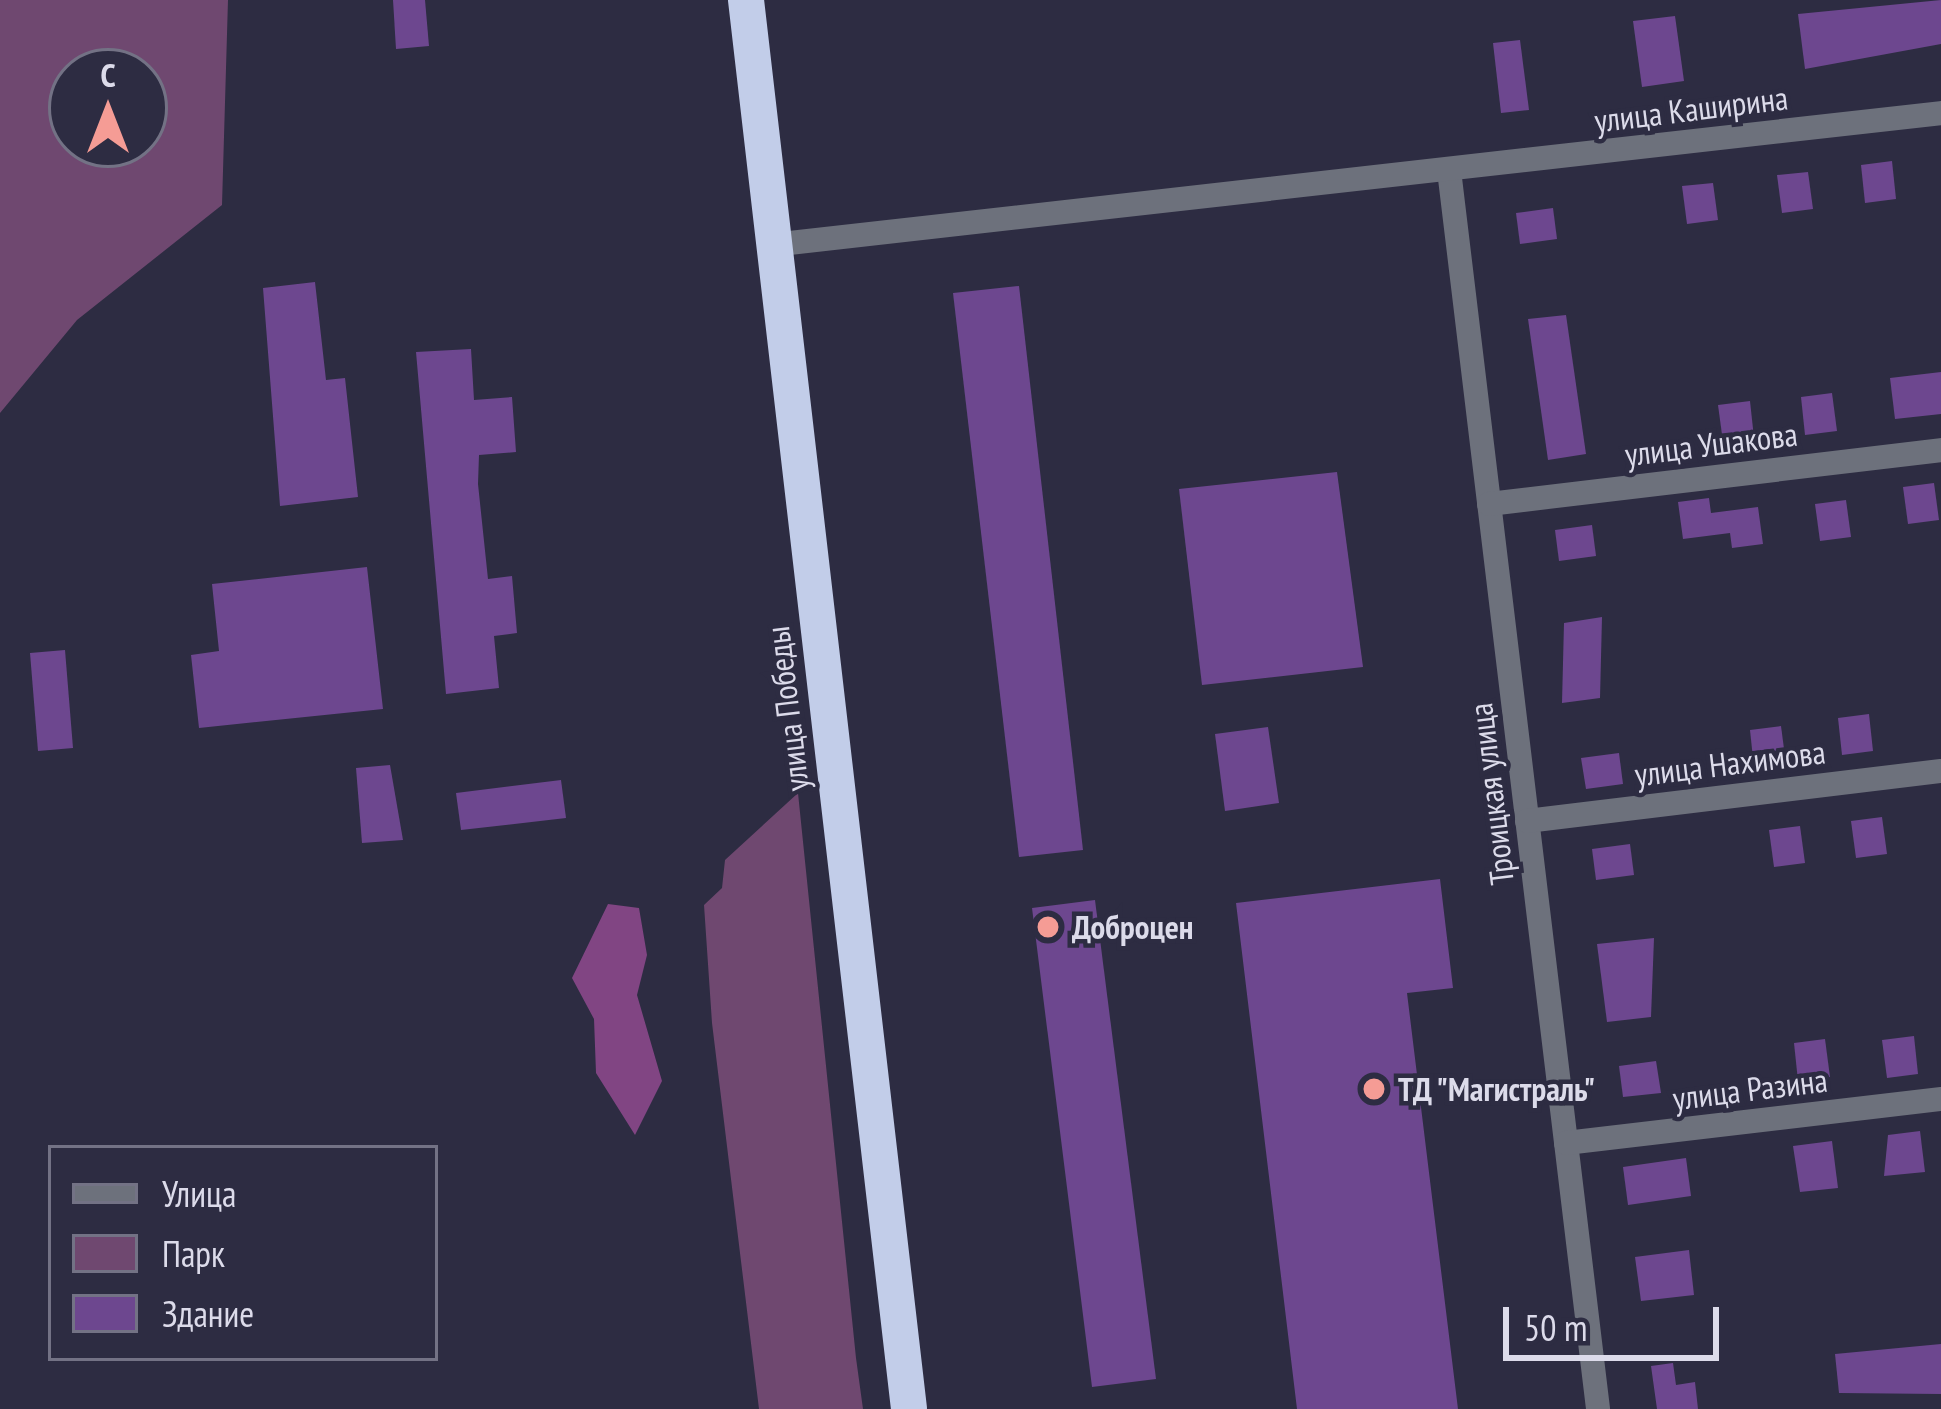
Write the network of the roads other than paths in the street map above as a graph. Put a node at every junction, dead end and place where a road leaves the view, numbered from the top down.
1 (746, 0) edge
2 (1941, 112) edge
3 (1449, 170) junction
4 (772, 245) junction
5 (1941, 450) edge
6 (1489, 504) junction
7 (1941, 771) edge
8 (1527, 821) junction
9 (1941, 1099) edge
10 (1566, 1143) junction
11 (909, 1409) edge
12 (1598, 1409) edge

1 - 4 highway, улица Победы
2 - 3 street, улица Каширина
3 - 4 street, улица Каширина
3 - 6 street, Троицкая улица
4 - 11 highway, улица Победы
5 - 6 street, улица Ушакова
6 - 8 street, Троицкая улица
7 - 8 street, улица Нахимова
8 - 10 street, Троицкая улица
9 - 10 street, улица Разина
10 - 12 street, Троицкая улица

